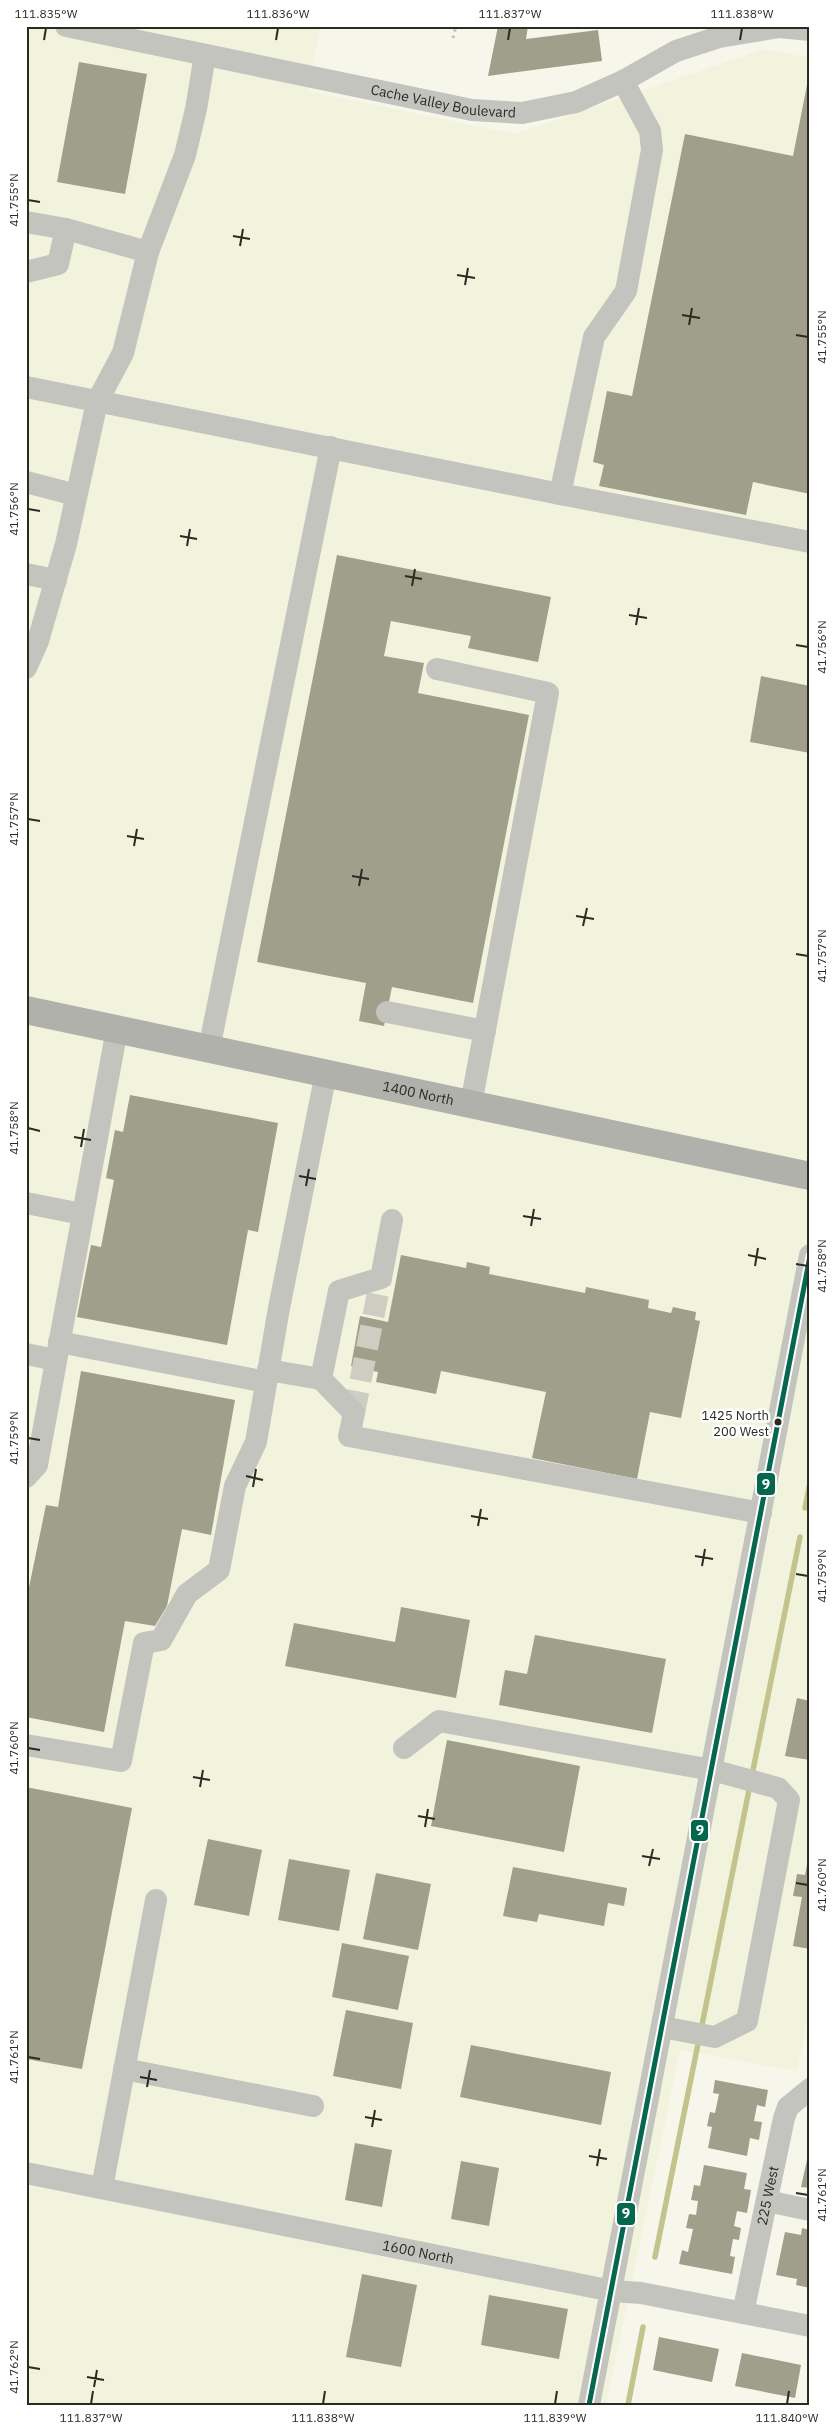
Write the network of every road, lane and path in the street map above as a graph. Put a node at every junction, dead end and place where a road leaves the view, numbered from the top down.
1 (66, 26) edge
2 (456, 26) edge
3 (810, 30) edge
4 (454, 38) dead end
5 (205, 55) junction
6 (623, 81) junction
7 (26, 222) edge
8 (66, 229) junction
9 (148, 252) junction
10 (26, 272) edge
11 (26, 387) edge
12 (96, 402) junction
13 (331, 447) junction
14 (26, 482) edge
15 (560, 494) junction
16 (76, 495) junction
17 (810, 542) edge
18 (26, 574) edge
19 (56, 580) junction
20 (26, 668) edge
21 (437, 669) dead end
22 (26, 1010) edge
23 (387, 1012) dead end
24 (117, 1029) junction
25 (484, 1031) junction
26 (209, 1049) junction
27 (326, 1073) junction
28 (471, 1104) junction
29 (810, 1176) edge
30 (26, 1203) edge
31 (82, 1214) junction
32 (392, 1220) dead end
33 (810, 1255) edge
34 (57, 1351) junction
35 (26, 1354) edge
36 (267, 1376) junction
37 (321, 1379) junction
38 (26, 1476) edge
39 (761, 1513) junction
40 (26, 1745) edge
41 (404, 1748) dead end
42 (712, 1770) junction
43 (156, 1900) dead end
44 (662, 2027) junction
45 (124, 2069) junction
46 (810, 2089) edge
47 (312, 2106) dead end
48 (26, 2173) edge
49 (102, 2188) junction
50 (767, 2201) junction
51 (810, 2210) edge
52 (612, 2291) junction
53 (743, 2313) junction
54 (810, 2326) edge
55 (589, 2405) edge

1 - 5 street, Cache Valley Boulevard
2 - 4 path
3 - 6 street, Cache Valley Boulevard
5 - 6 street, Cache Valley Boulevard
5 - 9 street
6 - 15 street
7 - 8 street
8 - 9 street
8 - 10 street
9 - 12 street
11 - 12 street
12 - 13 street
12 - 16 street
13 - 15 street
13 - 26 street
14 - 16 street
15 - 17 street
16 - 19 street
18 - 19 street
19 - 20 street
21 - 25 street
22 - 24 main road, 1400 North
23 - 25 street
24 - 26 main road, 1400 North
24 - 31 street
25 - 28 street
26 - 27 main road, 1400 North
27 - 28 main road, 1400 North
27 - 36 street
28 - 29 main road, 1400 North
30 - 31 street
31 - 34 street
32 - 37 street
33 - 39 street
34 - 35 street
34 - 36 street
34 - 38 street
36 - 37 street
36 - 40 street
37 - 39 street
39 - 42 street
41 - 42 street
42 - 44 street
42 - 44 street
43 - 45 street
44 - 52 street
45 - 47 street
45 - 49 street
46 - 50 street, 225 West
48 - 49 street, 1600 North
49 - 52 street, 1600 North
50 - 51 street
50 - 53 street, 225 West
52 - 53 street, 1600 North
52 - 55 street
53 - 54 street, 1600 North

